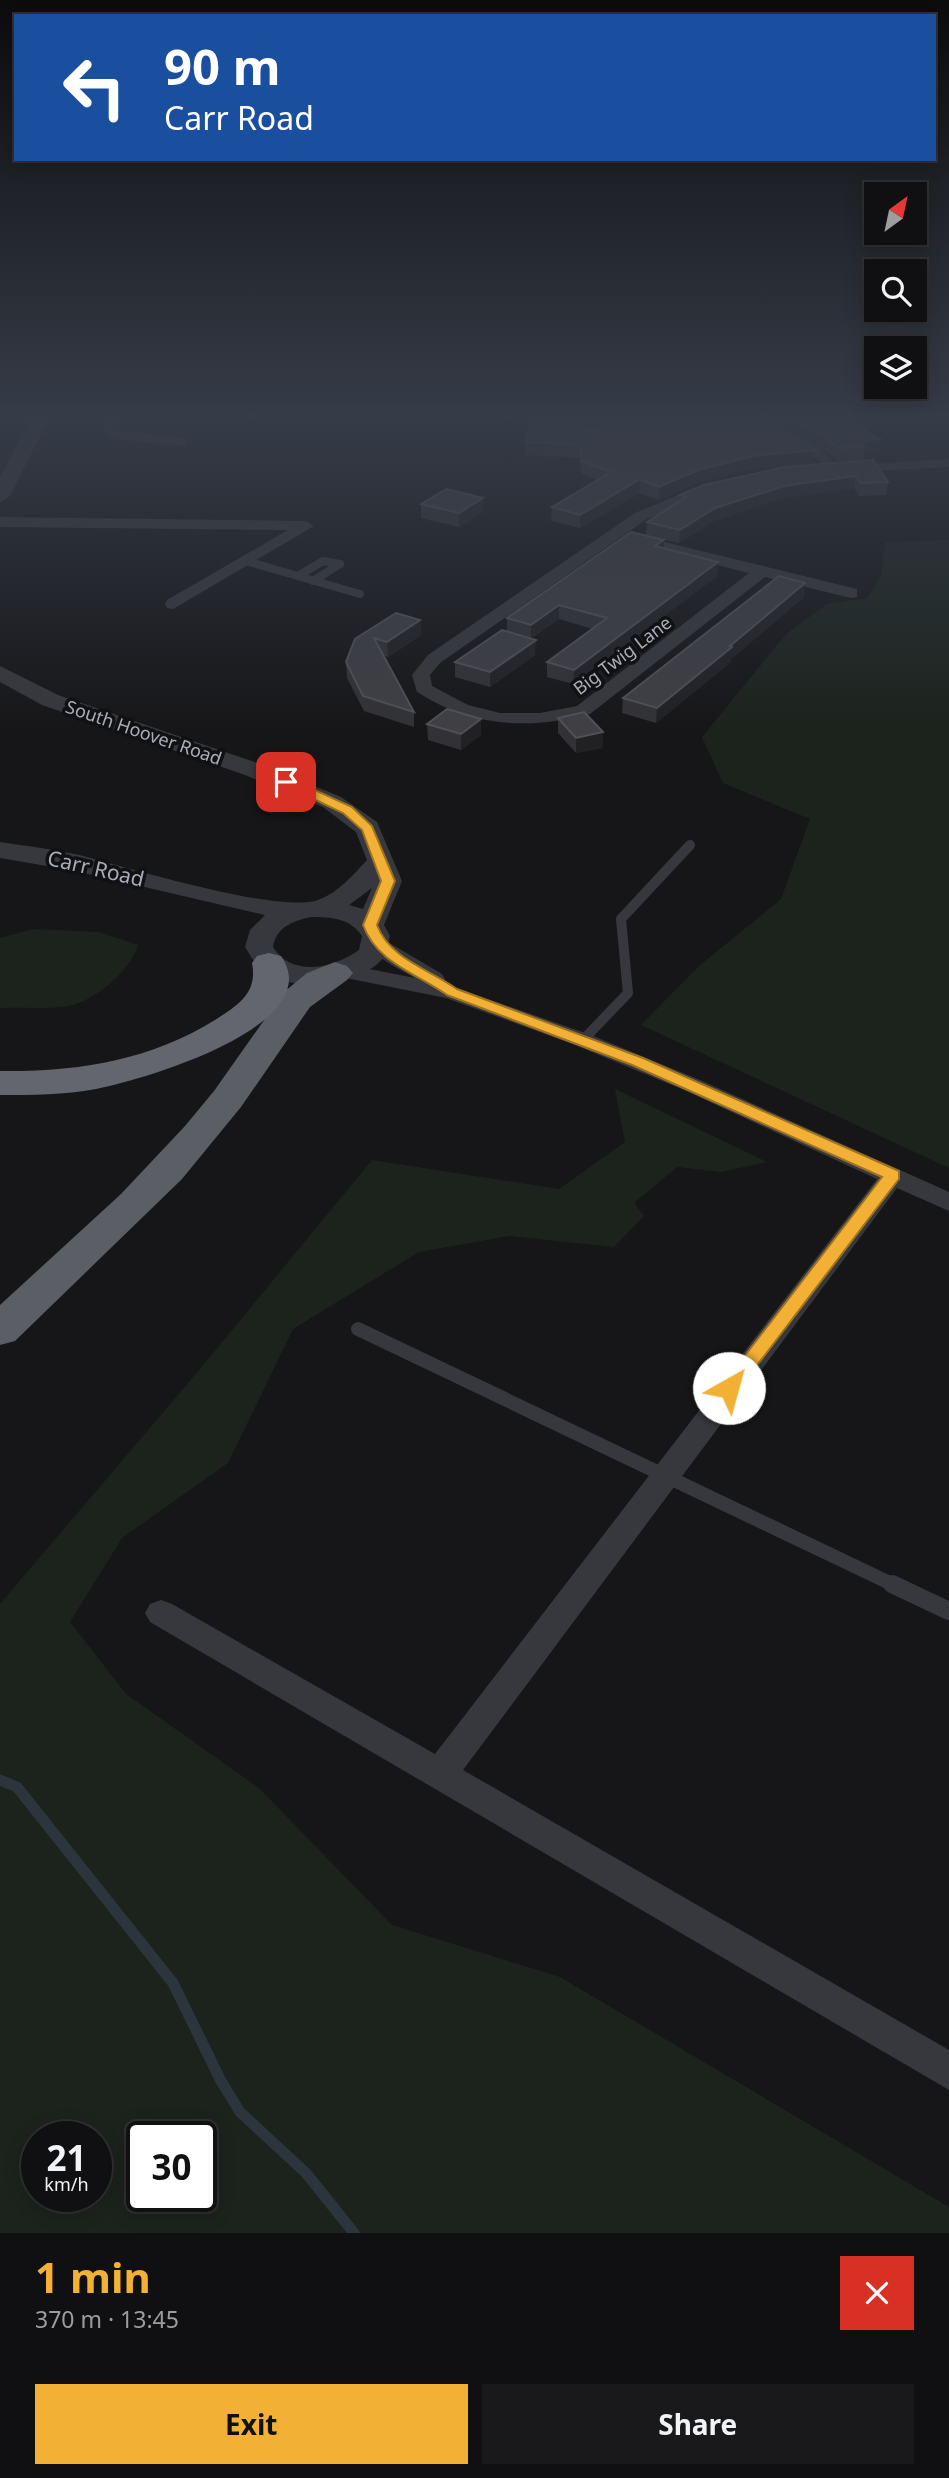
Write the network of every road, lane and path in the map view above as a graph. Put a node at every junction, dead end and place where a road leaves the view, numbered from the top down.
1 (16, 522) edge
2 (632, 522) edge
3 (614, 534) junction
4 (246, 561) junction
5 (762, 571) junction
6 (298, 576) junction
7 (313, 581) junction
8 (851, 593) dead end
9 (360, 594) dead end
10 (173, 604) dead end
11 (0, 673) edge
12 (690, 845) dead end
13 (0, 850) edge
14 (380, 862) junction
15 (191, 894) junction
16 (311, 910) junction
17 (373, 933) junction
18 (264, 952) junction
19 (339, 972) junction
20 (452, 992) junction
21 (583, 1040) junction
22 (0, 1083) edge
23 (893, 1175) junction
24 (949, 1202) edge
25 (359, 1329) dead end
26 (0, 1330) edge
27 (664, 1474) junction
28 (949, 1611) edge
29 (161, 1613) dead end
30 (440, 1774) junction
31 (949, 2071) edge

1 - 4 street
2 - 3 street, Big Twig Lane
3 - 5 street
3 - 5 street, Big Twig Lane
4 - 6 lane
4 - 10 street
5 - 8 street
6 - 7 lane
6 - 7 lane
7 - 9 lane
11 - 14 street, South Hoover Road
12 - 21 lane
13 - 15 street, Carr Road
14 - 16 street
14 - 17 street, South Hoover Road
15 - 16 street, Carr Road
15 - 18 street, Carr Road
16 - 17 street, Carr Road
16 - 18 street
17 - 19 street
17 - 20 street
18 - 19 street, Carr Road
18 - 22 highway
19 - 20 street
19 - 26 highway
20 - 21 street
21 - 23 street
23 - 24 street
23 - 27 street
25 - 27 lane
27 - 28 lane
27 - 30 street
29 - 30 street
30 - 31 street

